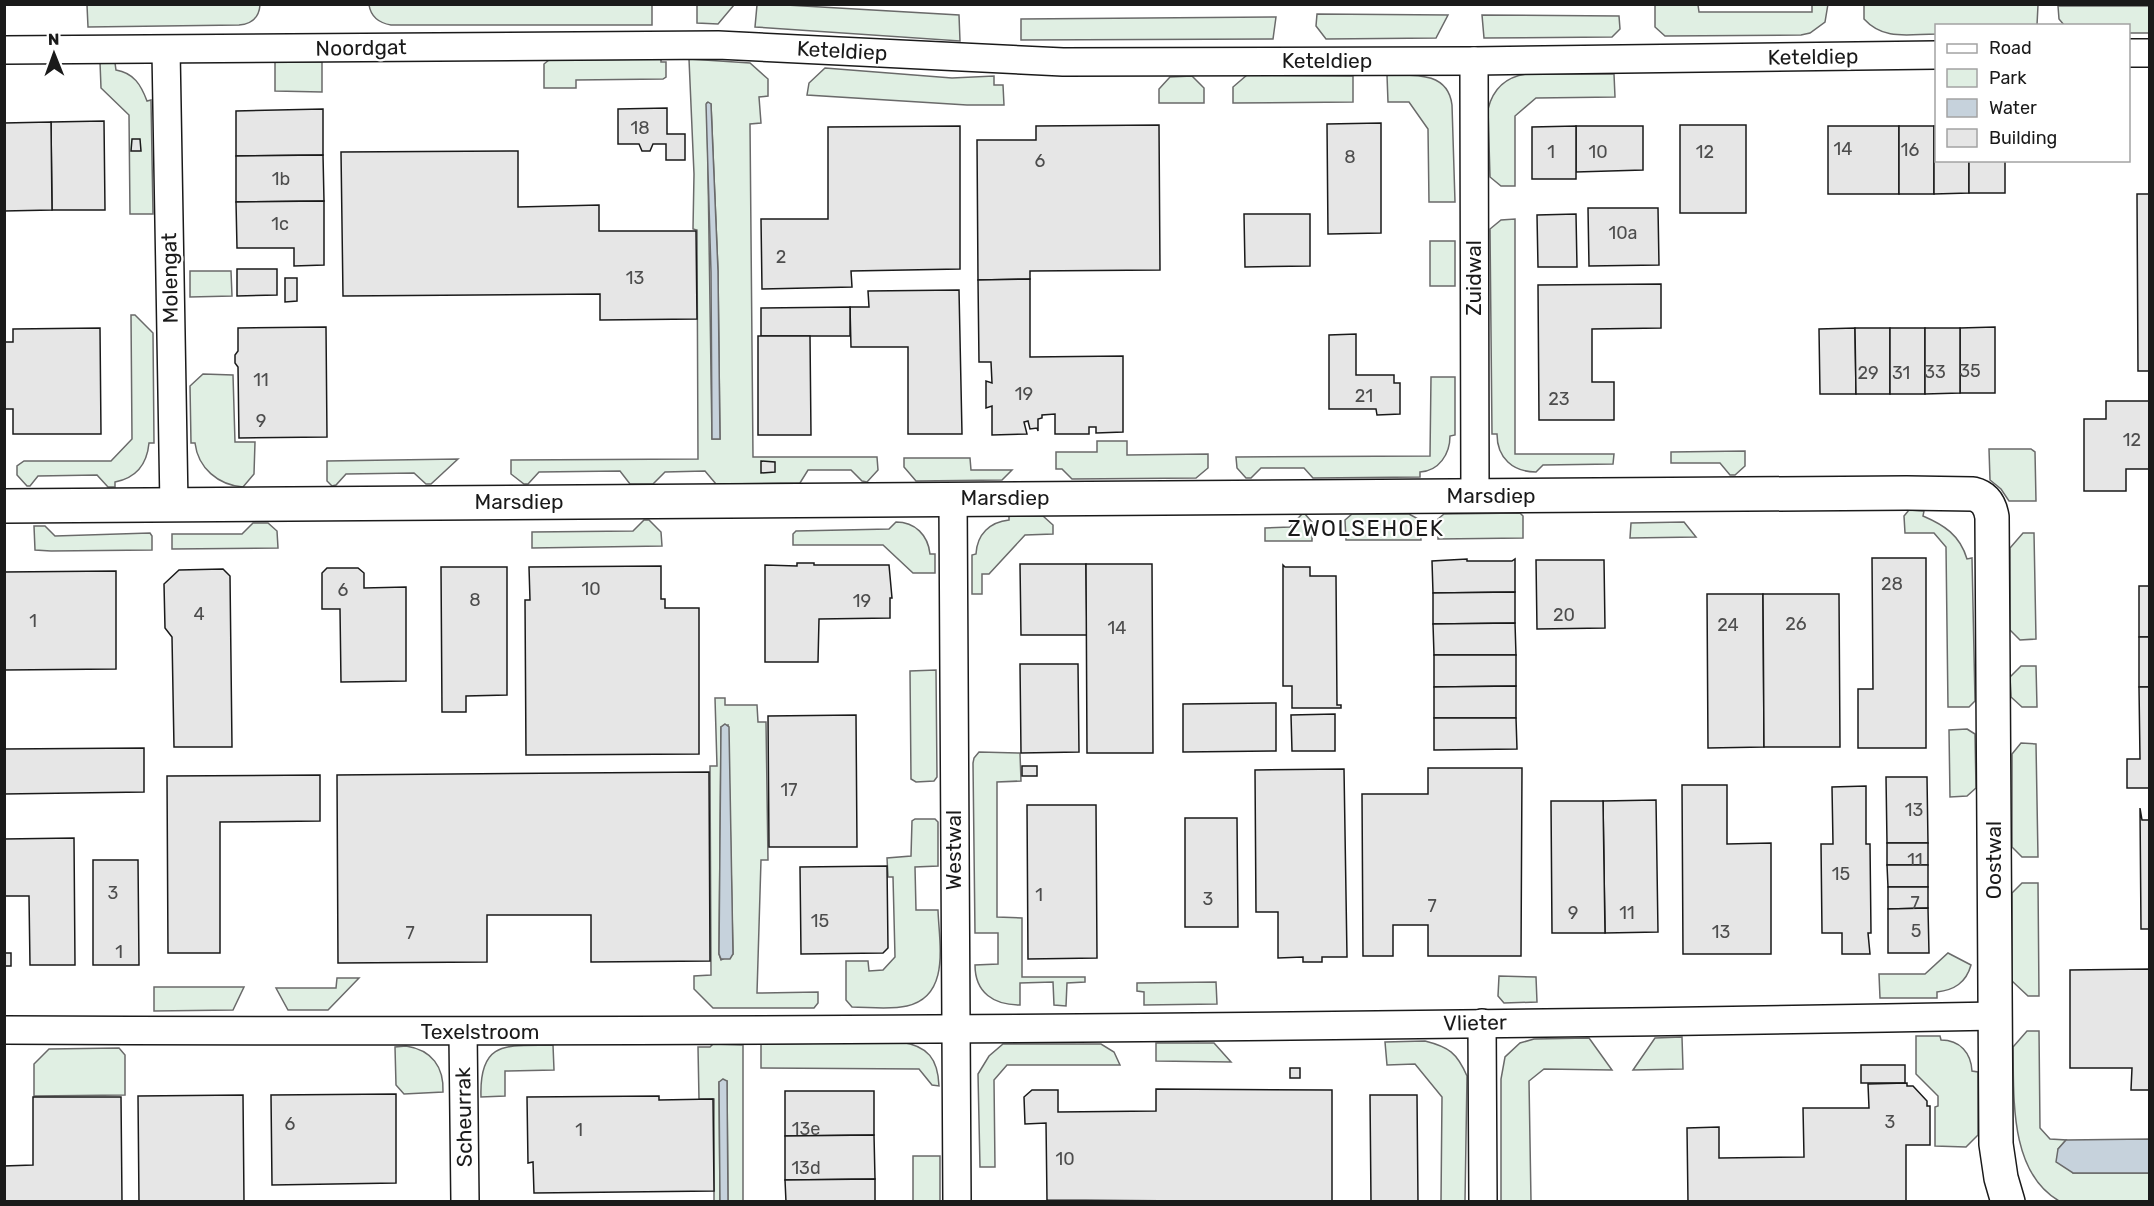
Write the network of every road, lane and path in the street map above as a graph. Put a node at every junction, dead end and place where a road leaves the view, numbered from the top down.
1 (718, 45) joint
2 (4, 51) edge
3 (166, 51) junction
4 (2130, 53) edge
5 (2150, 53) edge
6 (1935, 55) edge
7 (1473, 61) junction
8 (1475, 496) junction
9 (953, 499) junction
10 (174, 505) junction
11 (4, 506) edge
12 (1992, 517) joint
13 (1996, 1016) junction
14 (1482, 1023) junction
15 (955, 1029) junction
16 (4, 1030) edge
17 (463, 1032) junction
18 (465, 1202) edge
19 (957, 1202) edge
20 (1483, 1202) edge
21 (2008, 1202) edge

1 - 3 street, Noordgat
1 - 7 street, Keteldiep
2 - 3 street, Noordgat
3 - 10 street, Molengat
4 - 5 street
6 - 7 street, Keteldiep
7 - 8 street, Zuidwal
8 - 9 street, Marsdiep
8 - 12 street, Marsdiep
9 - 10 street, Marsdiep
9 - 15 street, Westwal
10 - 11 street, Marsdiep
12 - 13 street, Oostwal
13 - 14 street, Vlieter
13 - 21 street, Oostwal
14 - 15 street, Vlieter
14 - 20 street
15 - 17 street, Texelstroom
15 - 19 street, Westwal
16 - 17 street, Texelstroom
17 - 18 street, Scheurrak

